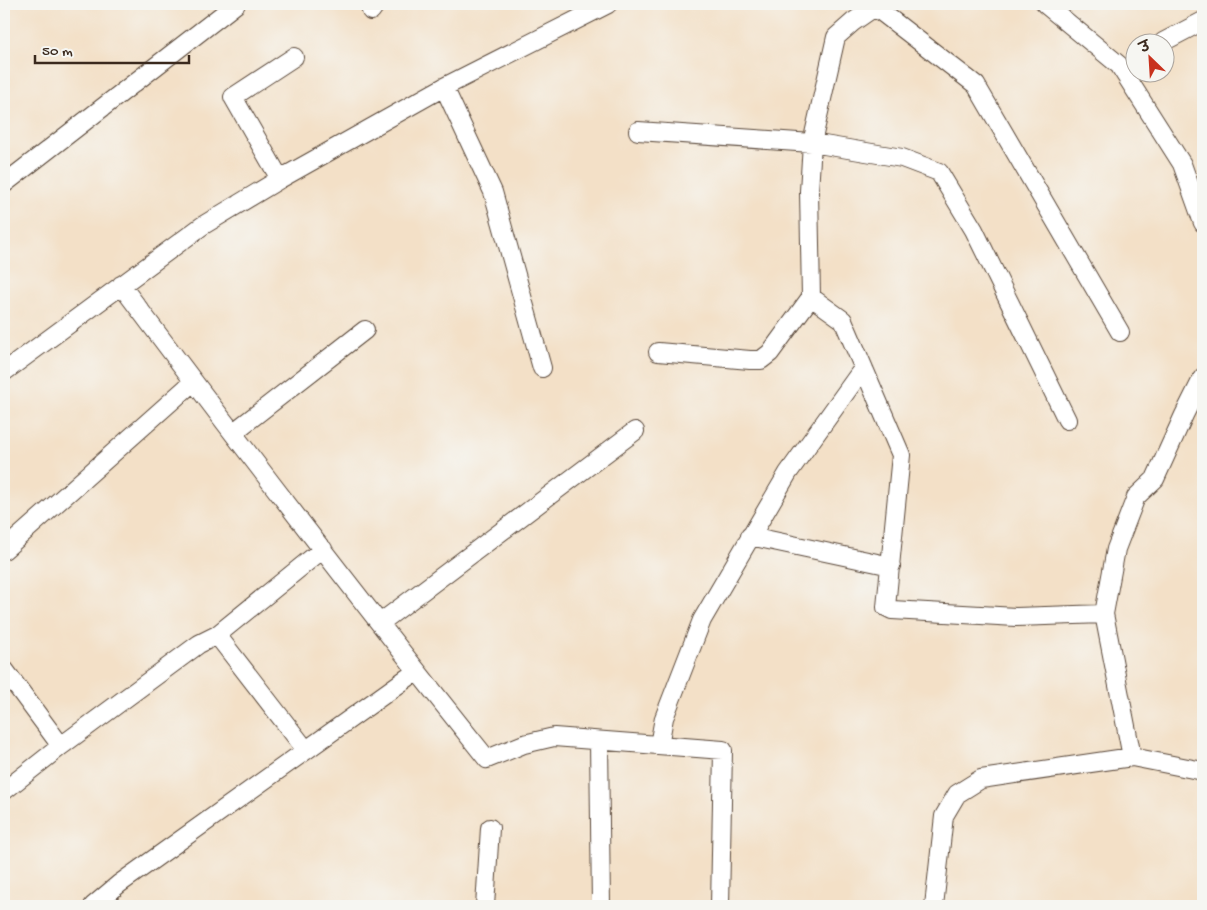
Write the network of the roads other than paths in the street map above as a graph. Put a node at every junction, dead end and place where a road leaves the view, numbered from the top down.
1 (236, 4) edge
2 (608, 4) edge
3 (1046, 4) edge
4 (877, 5) edge
5 (1203, 21) edge
6 (1174, 36) edge
7 (294, 57) dead end
8 (1124, 59) edge
9 (1138, 82) edge
10 (444, 87) junction
11 (638, 131) dead end
12 (812, 143) junction
13 (280, 179) junction
14 (4, 184) edge
15 (1203, 223) edge
16 (121, 285) junction
17 (811, 296) junction
18 (365, 330) dead end
19 (1120, 332) dead end
20 (658, 352) dead end
21 (542, 368) dead end
22 (864, 369) junction
23 (4, 372) edge
24 (1203, 378) edge
25 (193, 382) junction
26 (1067, 420) dead end
27 (635, 431) dead end
28 (234, 432) junction
29 (750, 536) junction
30 (4, 550) edge
31 (324, 550) junction
32 (891, 566) junction
33 (1104, 614) junction
34 (380, 623) junction
35 (217, 635) junction
36 (4, 669) edge
37 (417, 671) junction
38 (599, 741) junction
39 (659, 745) junction
40 (61, 746) junction
41 (306, 750) junction
42 (1132, 757) junction
43 (1203, 771) edge
44 (4, 790) edge
45 (490, 828) dead end
46 (93, 906) edge
47 (485, 906) edge
48 (601, 906) edge
49 (720, 906) edge
50 (934, 906) edge

1 - 14 street
2 - 10 street
3 - 8 street
4 - 12 street
4 - 19 street
5 - 6 street
7 - 13 street
9 - 15 street
10 - 13 street
10 - 21 street
11 - 12 street
12 - 17 street
12 - 26 street
13 - 16 street
16 - 23 street
16 - 25 street
17 - 20 street
17 - 22 street
18 - 28 street
22 - 29 street
22 - 32 street
24 - 33 street
25 - 28 street
25 - 30 street
27 - 34 street
28 - 31 street
29 - 32 street
29 - 39 street
31 - 34 street
31 - 35 street
32 - 33 street
33 - 42 street
34 - 37 street
35 - 40 street
35 - 41 street
36 - 40 street
37 - 38 street
37 - 41 street
38 - 39 street
38 - 48 street
39 - 49 street
40 - 44 street
41 - 46 street
42 - 43 street
42 - 50 street
45 - 47 street

